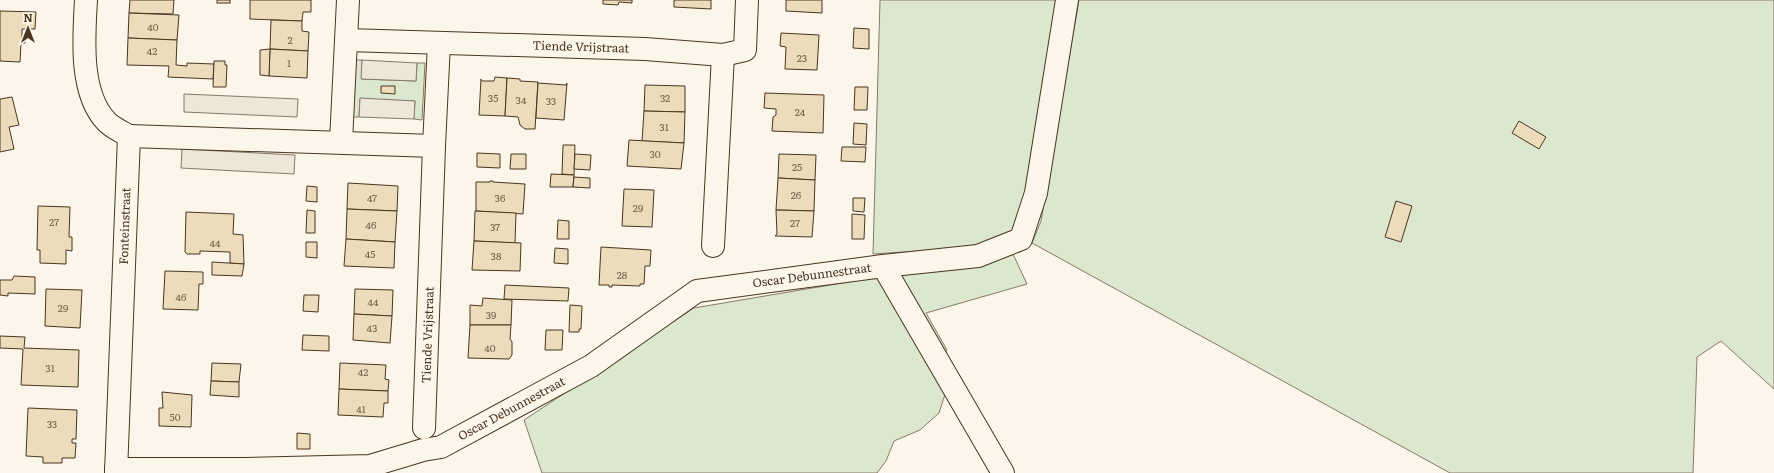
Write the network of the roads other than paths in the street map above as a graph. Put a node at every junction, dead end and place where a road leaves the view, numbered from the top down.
1 (86, 0) edge
2 (348, 0) edge
3 (747, 0) edge
4 (1067, 0) edge
5 (347, 40) junction
6 (439, 42) junction
7 (723, 55) junction
8 (129, 136) junction
9 (340, 142) junction
10 (434, 146) junction
11 (713, 246) dead end
12 (883, 266) junction
13 (424, 428) dead end
14 (116, 471) edge
15 (1003, 473) edge

1 - 8 street
2 - 5 street
3 - 7 street, Tiende Vrijstraat
4 - 12 street, Oscar Debunnestraat
5 - 6 street, Tiende Vrijstraat
5 - 9 street
6 - 7 street, Tiende Vrijstraat
6 - 10 street, Tiende Vrijstraat
7 - 11 street
8 - 9 street
8 - 14 street, Fonteinstraat
9 - 10 street
10 - 13 street, Tiende Vrijstraat
12 - 14 street, Oscar Debunnestraat
12 - 15 street, Oscar Debunnestraat

